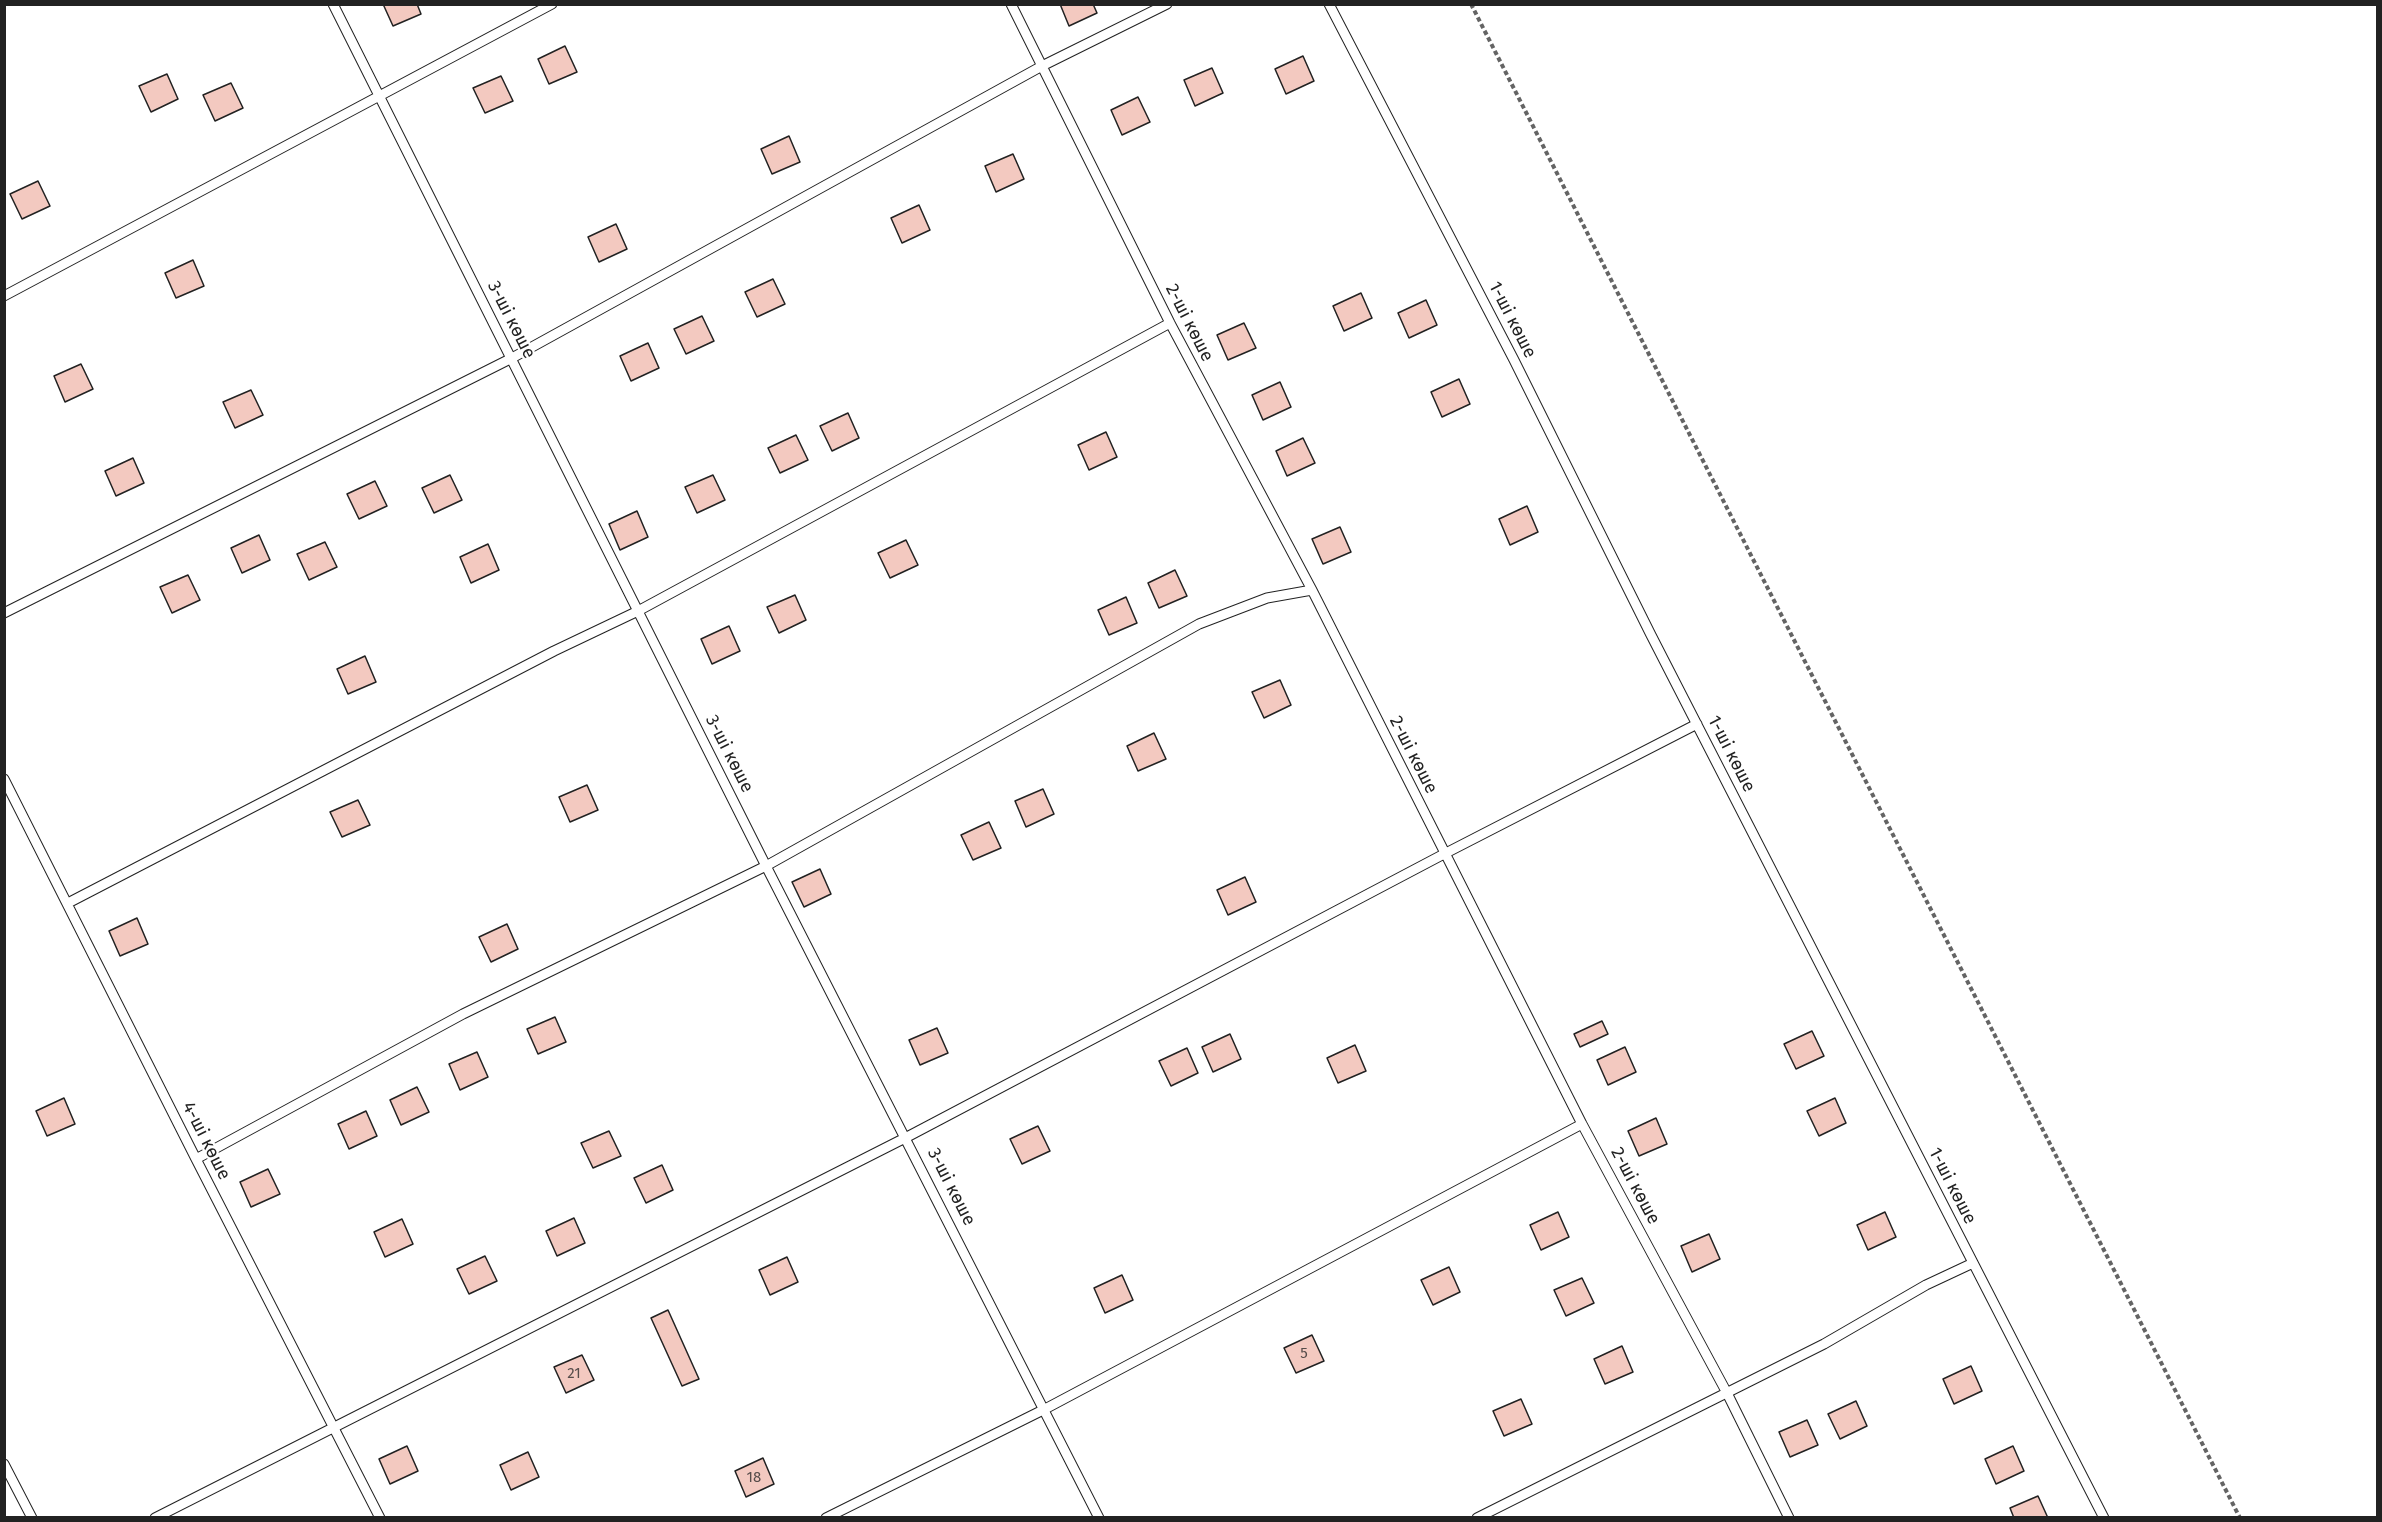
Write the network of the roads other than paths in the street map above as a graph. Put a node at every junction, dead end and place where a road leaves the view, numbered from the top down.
1 (333, 4) edge
2 (552, 4) edge
3 (1011, 4) edge
4 (1167, 4) edge
5 (1329, 4) edge
6 (1042, 66) junction
7 (379, 96) junction
8 (4, 296) edge
9 (1170, 323) junction
10 (512, 358) junction
11 (1312, 590) junction
12 (638, 611) junction
13 (4, 613) edge
14 (1697, 724) junction
15 (4, 779) edge
16 (1444, 854) junction
17 (766, 866) junction
18 (68, 903) junction
19 (1582, 1124) junction
20 (907, 1137) junction
21 (196, 1159) junction
22 (1972, 1263) junction
23 (1727, 1393) junction
24 (1045, 1409) junction
25 (334, 1427) junction
26 (4, 1464) edge
27 (32, 1518) edge
28 (155, 1518) edge
29 (380, 1518) edge
30 (826, 1518) edge
31 (1099, 1518) edge
32 (1477, 1518) edge
33 (1789, 1518) edge
34 (2104, 1518) edge

1 - 7 lane, 3-ші көше
2 - 7 lane
3 - 6 lane, 2-ші көше
4 - 6 lane
5 - 14 lane, 1-ші көше
6 - 9 lane, 2-ші көше
6 - 10 lane
7 - 8 lane
7 - 10 lane, 3-ші көше
9 - 11 lane, 2-ші көше
9 - 12 lane
10 - 12 lane, 3-ші көше
10 - 13 lane
11 - 16 lane, 2-ші көше
11 - 17 lane
12 - 17 lane, 3-ші көше
12 - 18 lane
14 - 16 lane
14 - 22 lane, 1-ші көше
15 - 18 lane, 4-ші көше
16 - 19 lane, 2-ші көше
16 - 20 lane
17 - 20 lane, 3-ші көше
17 - 21 lane
18 - 21 lane, 4-ші көше
19 - 23 lane, 2-ші көше
19 - 24 lane
20 - 24 lane, 3-ші көше
20 - 25 lane
21 - 25 lane, 4-ші көше
22 - 23 lane
22 - 34 lane, 1-ші көше
23 - 32 lane
23 - 33 lane, 2-ші көше
24 - 30 lane
24 - 31 lane, 3-ші көше
25 - 28 lane
25 - 29 lane, 4-ші көше
26 - 27 lane

